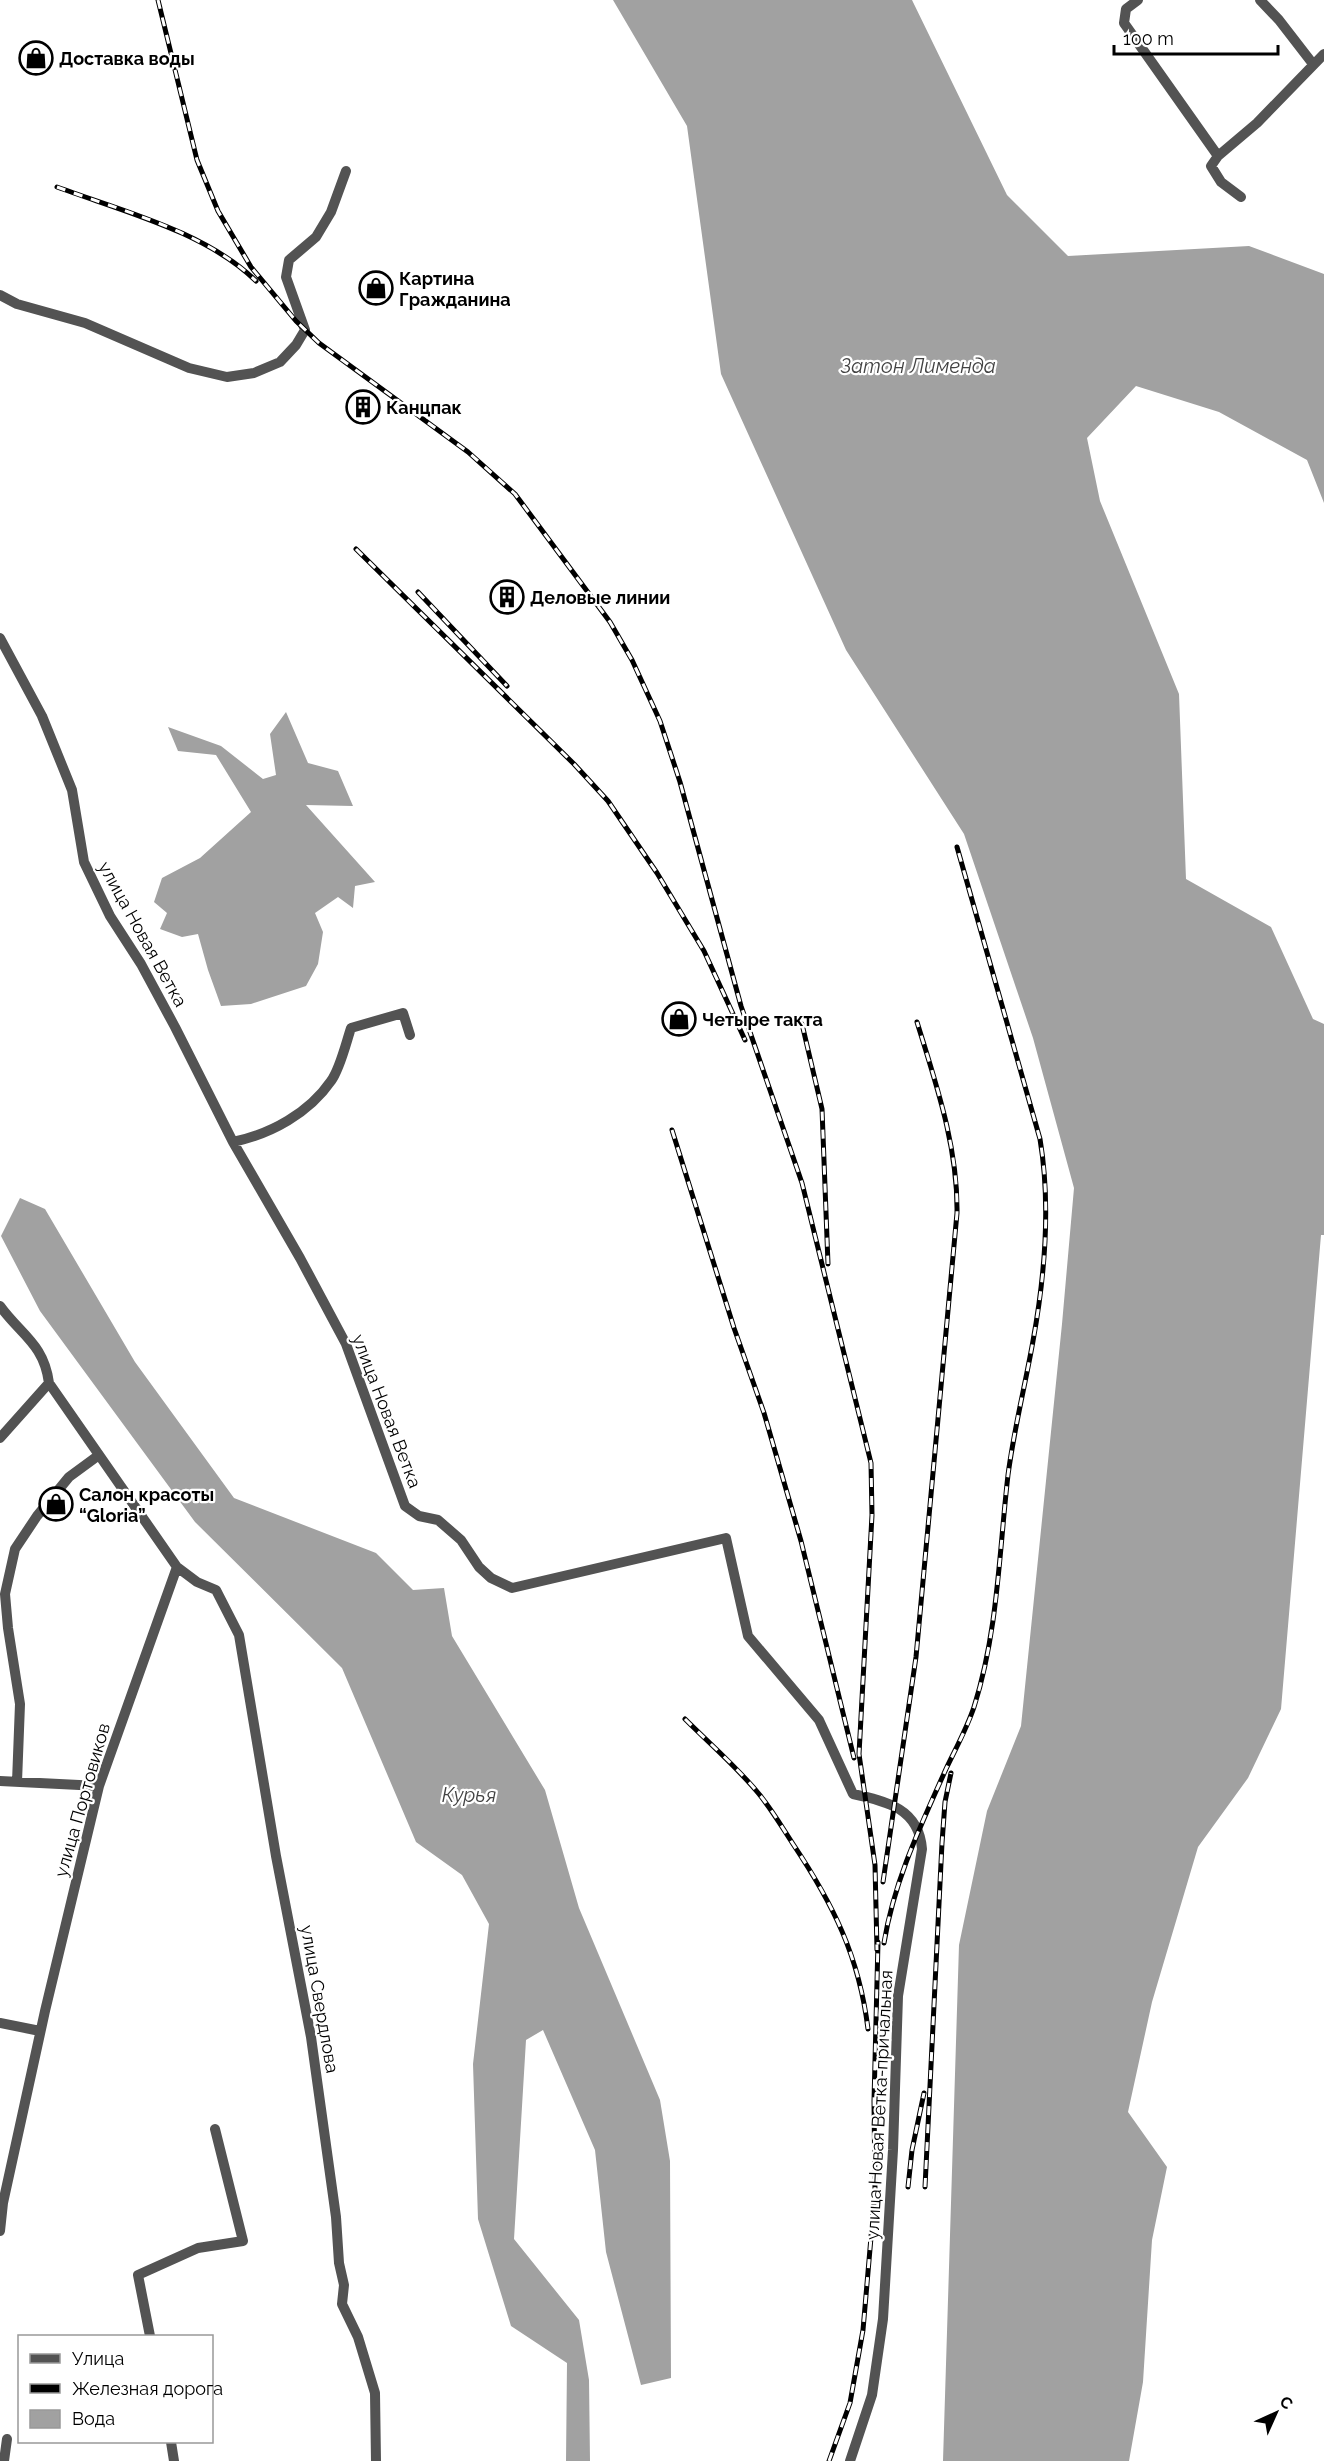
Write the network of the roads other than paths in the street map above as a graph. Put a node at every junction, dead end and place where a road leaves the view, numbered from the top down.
1 (1138, 0) edge
2 (1260, 0) edge
3 (1324, 54) edge
4 (1312, 63) junction
5 (1218, 156) junction
6 (346, 171) dead end
7 (1242, 197) dead end
8 (0, 295) edge
9 (0, 638) edge
10 (410, 1035) dead end
11 (233, 1142) junction
12 (0, 1306) edge
13 (49, 1383) junction
14 (0, 1438) edge
15 (99, 1455) junction
16 (726, 1538) joint
17 (177, 1567) junction
18 (0, 1781) edge
19 (17, 1782) junction
20 (99, 1786) junction
21 (0, 2023) edge
22 (40, 2031) junction
23 (215, 2129) dead end
24 (1, 2216) edge
25 (0, 2231) edge
26 (150, 2335) edge
27 (7, 2439) dead end
28 (171, 2443) edge
29 (4, 2461) edge
30 (174, 2461) edge
31 (376, 2461) edge
32 (850, 2461) edge

1 - 5 street
2 - 4 street
3 - 4 street
4 - 5 street
5 - 7 street
6 - 8 street
9 - 11 street, улица Новая Ветка
10 - 11 street
11 - 16 street, улица Новая Ветка
12 - 13 street
13 - 14 street
13 - 15 street
15 - 17 street
15 - 19 street
16 - 32 street, улица Новая Ветка-причальная
17 - 20 street, улица Портовиков
17 - 31 street, улица Свердлова
18 - 19 street
19 - 20 street
20 - 22 street, улица Портовиков
21 - 22 street
22 - 24 street, улица Портовиков
23 - 26 street
24 - 25 street, улица Портовиков
27 - 29 street
28 - 30 street

